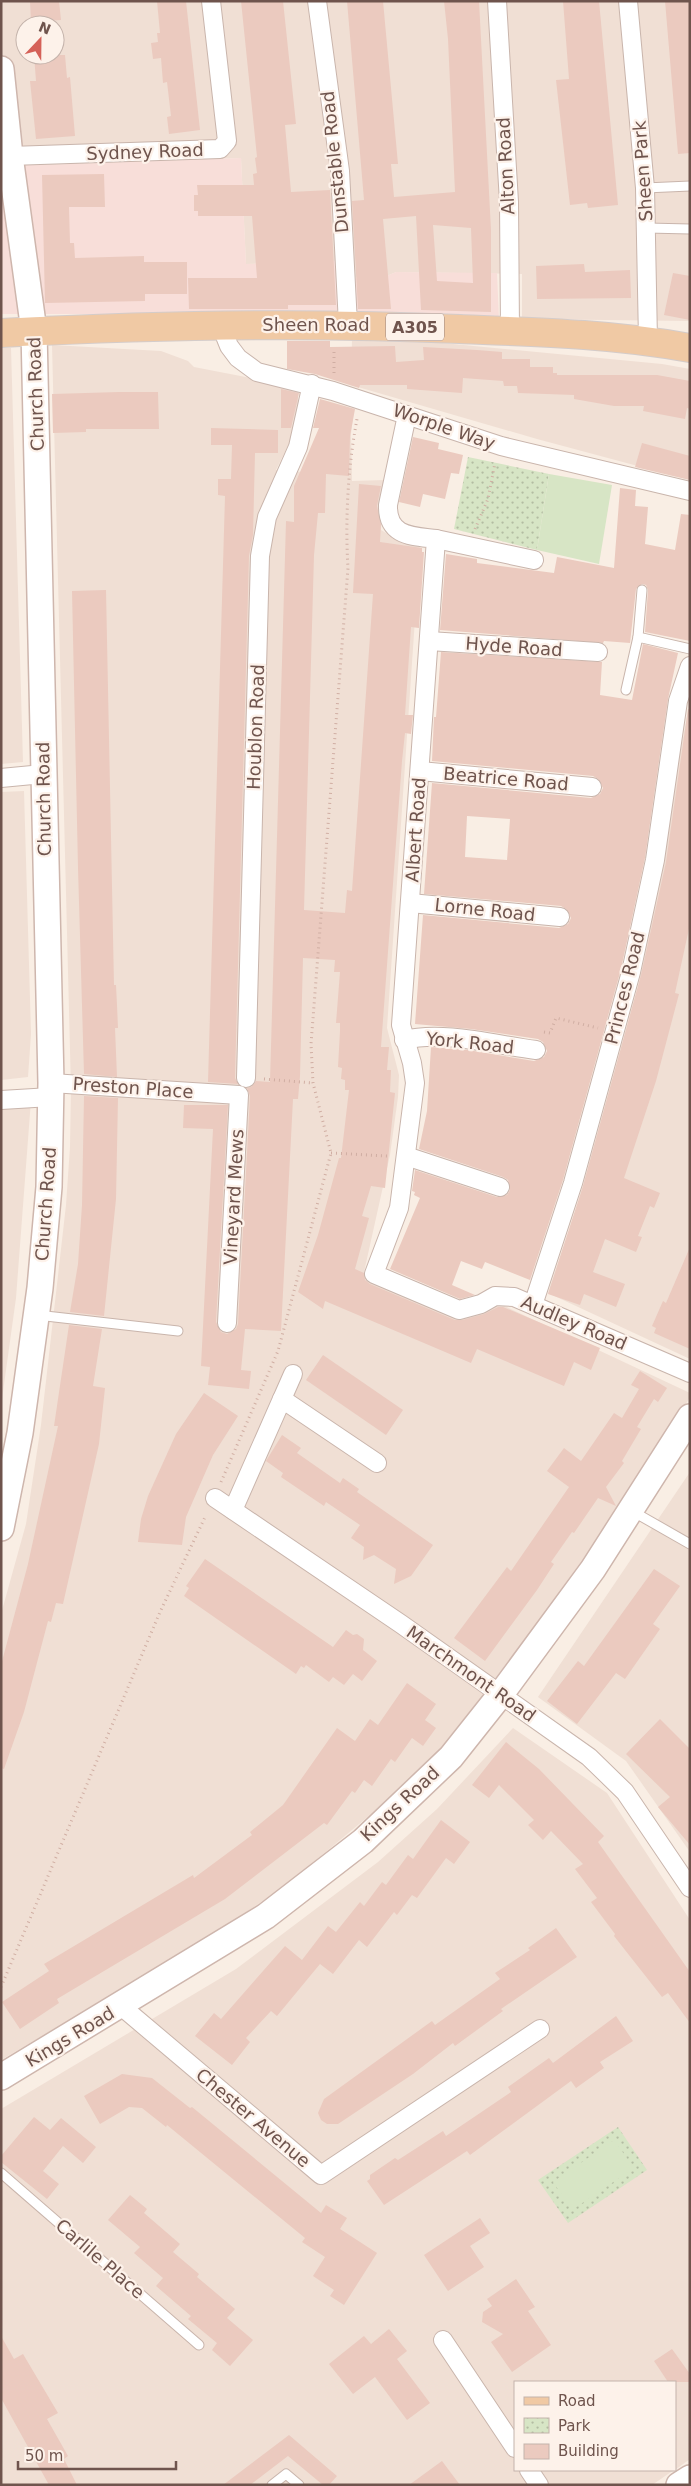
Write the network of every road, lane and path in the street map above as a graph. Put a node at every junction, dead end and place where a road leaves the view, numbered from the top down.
1 (211, 1) edge
2 (317, 1) edge
3 (497, 1) edge
4 (628, 1) edge
5 (1, 69) edge
6 (10, 156) junction
7 (690, 186) edge
8 (645, 188) junction
9 (647, 228) junction
10 (690, 230) edge
11 (341, 324) junction
12 (221, 326) junction
13 (34, 331) junction
14 (510, 331) junction
15 (1, 333) edge
16 (648, 340) junction
17 (690, 348) edge
18 (312, 384) junction
19 (334, 390) junction
20 (407, 415) junction
21 (501, 446) junction
22 (690, 491) edge
23 (436, 539) junction
24 (472, 546) junction
25 (534, 560) dead end
26 (642, 590) dead end
27 (638, 637) junction
28 (429, 641) junction
29 (690, 649) edge
30 (598, 652) dead end
31 (690, 666) edge
32 (626, 690) dead end
33 (420, 771) junction
34 (43, 774) junction
35 (1, 778) edge
36 (592, 787) dead end
37 (410, 903) junction
38 (560, 917) dead end
39 (615, 1032) junction
40 (404, 1040) junction
41 (536, 1050) joint
42 (246, 1078) joint
43 (314, 1083) dead end
44 (51, 1090) junction
45 (215, 1094) joint
46 (1, 1100) edge
47 (331, 1153) dead end
48 (406, 1157) junction
49 (500, 1187) dead end
50 (374, 1274) joint
51 (533, 1305) junction
52 (36, 1315) junction
53 (227, 1322) dead end
54 (178, 1331) dead end
55 (690, 1373) edge
56 (293, 1374) dead end
57 (282, 1399) junction
58 (690, 1417) edge
59 (377, 1462) dead end
60 (214, 1498) dead end
61 (232, 1510) junction
62 (632, 1511) junction
63 (2, 1519) edge
64 (690, 1544) edge
65 (501, 1694) junction
66 (690, 1888) edge
67 (121, 2006) junction
68 (540, 2029) dead end
69 (1, 2077) edge
70 (1, 2173) edge
71 (443, 2340) dead end
72 (200, 2345) dead end
73 (514, 2446) edge
74 (530, 2471) edge
75 (690, 2478) edge
76 (272, 2485) edge
77 (299, 2485) edge
78 (539, 2485) edge
79 (679, 2485) edge

1 - 6 street, Sydney Road
2 - 11 street, Dunstable Road
3 - 14 street, Alton Road
4 - 8 street, Sheen Park
5 - 6 street, Church Road
6 - 13 street, Church Road
7 - 8 lane
8 - 9 street, Sheen Park
9 - 10 lane
9 - 16 street, Sheen Park
11 - 12 main road, Sheen Road / A305
11 - 14 main road, Sheen Road / A305
11 - 19 path
12 - 13 main road, Sheen Road / A305
12 - 18 street, Worple Way
13 - 15 main road, Sheen Road / A305
13 - 34 street, Church Road
14 - 16 main road, Sheen Road / A305
16 - 17 main road, Sheen Road / A305
18 - 19 street, Worple Way
18 - 42 street, Houblon Road
19 - 20 street, Worple Way
20 - 21 street, Worple Way
20 - 23 street
21 - 22 street, Worple Way
21 - 24 path
23 - 24 street
23 - 28 street, Albert Road
24 - 25 street
26 - 27 lane
27 - 29 lane
27 - 32 lane
28 - 30 street, Hyde Road
28 - 33 street, Albert Road
31 - 39 street, Princes Road
33 - 36 street, Beatrice Road
33 - 37 street, Albert Road
34 - 35 street
34 - 44 street, Church Road
37 - 38 street, Lorne Road
37 - 40 street, Albert Road
39 - 41 path
39 - 51 street, Princes Road
40 - 41 street, York Road
40 - 48 street, Albert Road
42 - 43 path
44 - 45 street, Preston Place
44 - 46 street, Preston Place
44 - 52 street, Church Road
45 - 53 street, Vineyard Mews
47 - 48 path
48 - 49 street
48 - 50 street, Albert Road
50 - 51 street, Audley Road
51 - 55 street, Audley Road
52 - 54 lane
52 - 63 street, Church Road
56 - 57 street
57 - 59 street
57 - 61 street
58 - 62 street, Kings Road
60 - 61 street, Marchmont Road
61 - 65 street, Marchmont Road
62 - 64 lane
62 - 65 street, Kings Road
65 - 66 street, Marchmont Road
65 - 67 street, Kings Road
67 - 68 street, Chester Avenue
67 - 69 street, Kings Road
70 - 72 lane, Carlile Place
71 - 73 street
74 - 78 street
75 - 79 street
76 - 77 lane

